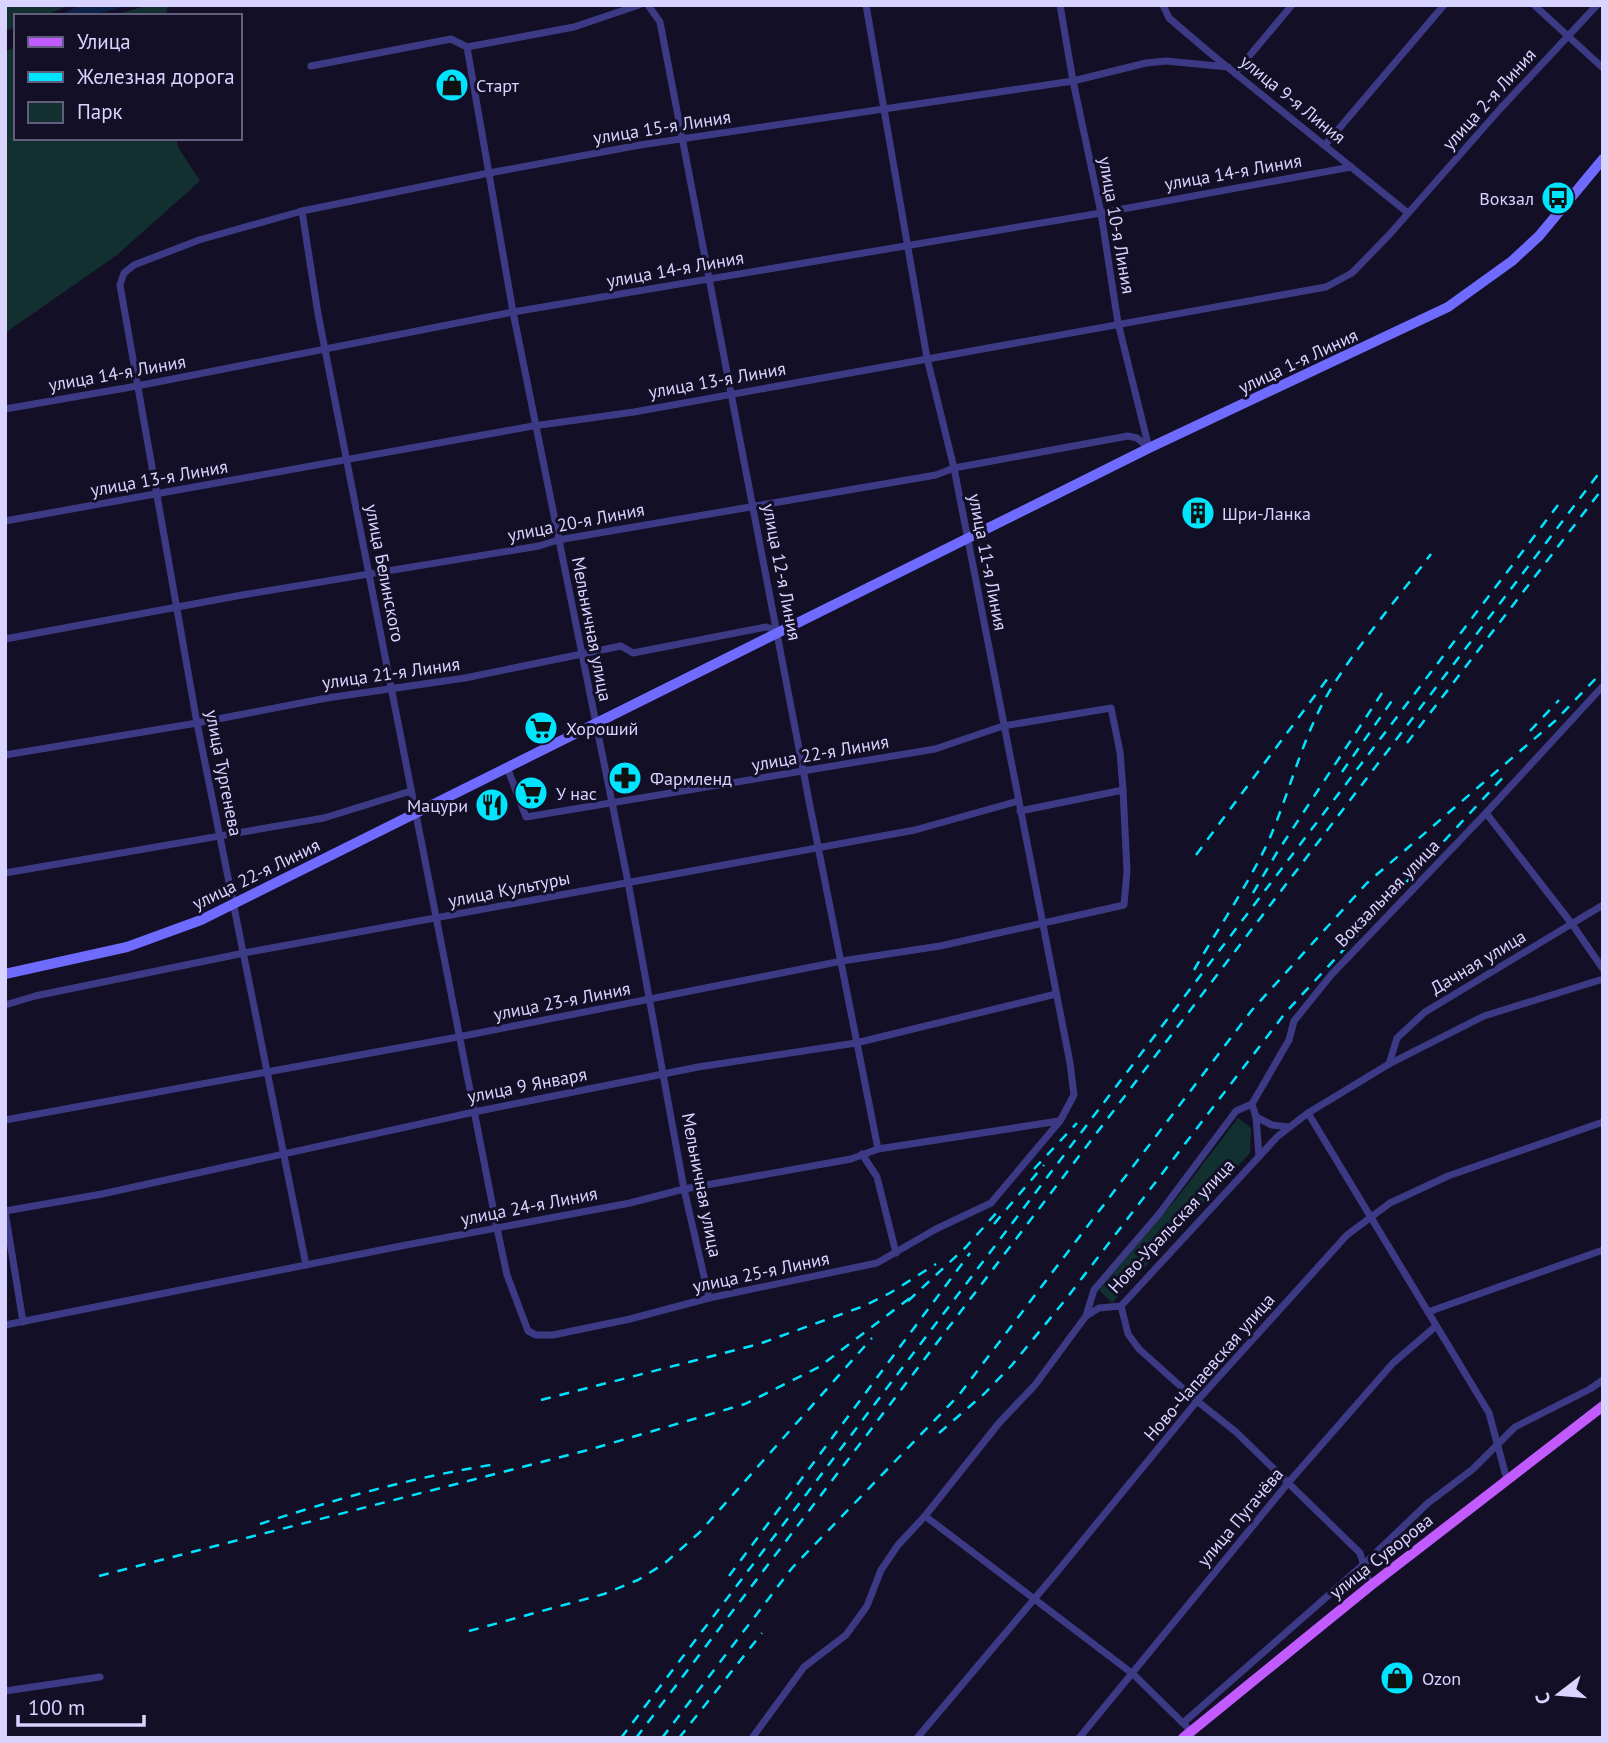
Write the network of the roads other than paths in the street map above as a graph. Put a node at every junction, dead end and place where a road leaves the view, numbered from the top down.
1 (639, 5) edge
2 (649, 5) edge
3 (866, 5) edge
4 (1060, 5) edge
5 (1163, 5) edge
6 (1292, 5) edge
7 (1444, 5) edge
8 (1534, 5) edge
9 (1597, 5) edge
10 (1568, 36) junction
11 (467, 47) junction
12 (311, 66) dead end
13 (1228, 67) junction
14 (1603, 68) edge
15 (1235, 73) junction
16 (1073, 81) junction
17 (886, 110) junction
18 (683, 140) junction
19 (1325, 145) junction
20 (1603, 159) edge
21 (1351, 167) junction
22 (489, 173) junction
23 (302, 211) junction
24 (1101, 213) junction
25 (1408, 214) junction
26 (908, 244) junction
27 (710, 279) junction
28 (120, 285) joint
29 (513, 312) junction
30 (1118, 323) junction
31 (325, 349) junction
32 (927, 358) junction
33 (137, 386) junction
34 (731, 394) junction
35 (5, 409) edge
36 (537, 425) junction
37 (1149, 448) junction
38 (346, 460) junction
39 (954, 468) junction
40 (158, 494) junction
41 (753, 505) junction
42 (5, 521) edge
43 (967, 538) junction
44 (558, 540) junction
45 (369, 573) junction
46 (177, 607) junction
47 (778, 631) junction
48 (5, 639) edge
49 (582, 654) junction
50 (1603, 686) edge
51 (392, 688) junction
52 (197, 723) junction
53 (594, 723) junction
54 (1003, 726) junction
55 (5, 755) edge
56 (507, 767) junction
57 (804, 772) junction
58 (1123, 790) junction
59 (411, 791) junction
60 (1018, 801) junction
61 (612, 804) junction
62 (1020, 811) junction
63 (416, 812) junction
64 (1486, 813) junction
65 (220, 837) junction
66 (818, 847) junction
67 (5, 873) edge
68 (628, 882) junction
69 (233, 903) junction
70 (1603, 905) edge
71 (436, 919) junction
72 (1043, 923) junction
73 (1572, 924) junction
74 (244, 953) junction
75 (842, 961) junction
76 (1603, 969) edge
77 (5, 974) edge
78 (1603, 979) edge
79 (1056, 994) junction
80 (650, 1000) junction
81 (5, 1005) edge
82 (458, 1037) junction
83 (856, 1043) junction
84 (1389, 1064) junction
85 (269, 1073) junction
86 (664, 1074) junction
87 (1252, 1104) junction
88 (474, 1112) junction
89 (1308, 1114) junction
90 (1256, 1117) junction
91 (5, 1120) edge
92 (1059, 1121) junction
93 (1603, 1122) edge
94 (1289, 1127) junction
95 (878, 1149) junction
96 (862, 1154) junction
97 (284, 1155) junction
98 (1259, 1156) junction
99 (684, 1189) junction
100 (5, 1211) edge
101 (1372, 1217) junction
102 (497, 1228) junction
103 (1603, 1250) edge
104 (896, 1253) junction
105 (306, 1265) junction
106 (709, 1298) junction
107 (1121, 1307) junction
108 (1428, 1312) junction
109 (1086, 1316) junction
110 (23, 1322) junction
111 (5, 1325) edge
112 (1436, 1326) junction
113 (1603, 1380) edge
114 (1196, 1401) junction
115 (1603, 1406) edge
116 (1498, 1447) junction
117 (1507, 1480) junction
118 (1288, 1483) junction
119 (926, 1516) junction
120 (1364, 1564) junction
121 (1370, 1586) junction
122 (1034, 1599) junction
123 (1133, 1674) junction
124 (100, 1677) dead end
125 (5, 1691) edge
126 (1186, 1731) edge
127 (752, 1738) edge
128 (917, 1738) edge
129 (1079, 1738) edge

1 - 11 street
2 - 18 street, улица 12-я Линия
3 - 17 street, улица 11-я Линия
4 - 16 street, улица 10-я Линия
5 - 13 street, улица 9-я Линия
6 - 15 street
7 - 19 street
8 - 10 street
9 - 10 street, улица 2-я Линия
10 - 14 street
10 - 25 street, улица 2-я Линия
11 - 12 street
11 - 22 street, Мельничная улица
13 - 15 street, улица 9-я Линия
13 - 16 street, улица 15-я Линия
15 - 19 street, улица 9-я Линия
16 - 17 street, улица 15-я Линия
16 - 24 street, улица 10-я Линия
17 - 18 street, улица 15-я Линия
17 - 26 street, улица 11-я Линия
18 - 22 street, улица 15-я Линия
18 - 27 street, улица 12-я Линия
19 - 21 street, улица 9-я Линия
20 - 37 main road, улица 1-я Линия
21 - 24 street, улица 14-я Линия
21 - 25 street, улица 9-я Линия
22 - 23 street, улица 15-я Линия
22 - 29 street, Мельничная улица
23 - 28 street, улица 15-я Линия
23 - 31 street, улица Белинского
24 - 26 street, улица 14-я Линия
24 - 30 street, улица 10-я Линия
25 - 30 street, улица 13-я Линия
26 - 27 street, улица 14-я Линия
26 - 32 street, улица 11-я Линия
27 - 29 street, улица 14-я Линия
27 - 34 street, улица 12-я Линия
28 - 33 street, улица Тургенева
29 - 31 street, улица 14-я Линия
29 - 36 street, Мельничная улица
30 - 32 street, улица 13-я Линия
30 - 37 street, улица 10-я Линия
31 - 33 street, улица 14-я Линия
31 - 38 street, улица Белинского
32 - 34 street, улица 13-я Линия
32 - 39 street, улица 11-я Линия
33 - 35 street, улица 14-я Линия
33 - 40 street, улица Тургенева
34 - 36 street, улица 13-я Линия
34 - 41 street, улица 12-я Линия
36 - 38 street, улица 13-я Линия
36 - 44 street, Мельничная улица
37 - 39 street, улица 20-я Линия
37 - 43 main road, улица 1-я Линия
38 - 40 street, улица 13-я Линия
38 - 45 street, улица Белинского
39 - 41 street, улица 20-я Линия
39 - 43 street, улица 11-я Линия
40 - 42 street, улица 13-я Линия
40 - 46 street, улица Тургенева
41 - 44 street, улица 20-я Линия
41 - 47 street, улица 12-я Линия
43 - 47 main road, улица 21-я Линия
43 - 54 street, улица 11-я Линия
44 - 45 street, улица 20-я Линия
44 - 49 street, Мельничная улица
45 - 46 street, улица 20-я Линия
45 - 51 street, улица Белинского
46 - 48 street, улица 20-я Линия
46 - 52 street, улица Тургенева
47 - 49 street, улица 21-я Линия
47 - 53 main road, улица 21-я Линия
47 - 57 street, улица 12-я Линия
49 - 51 street, улица 21-я Линия
49 - 53 street, Мельничная улица
50 - 64 street, Вокзальная улица
51 - 52 street, улица 21-я Линия
51 - 59 street, улица Белинского
52 - 55 street, улица 21-я Линия
52 - 65 street, улица Тургенева
53 - 56 main road, улица 22-я Линия
53 - 61 street, Мельничная улица
54 - 57 street, улица 22-я Линия
54 - 58 street, улица 22-я Линия
54 - 60 street, улица 11-я Линия
56 - 61 street, улица 22-я Линия
56 - 63 main road, улица 22-я Линия
57 - 61 street, улица 22-я Линия
57 - 66 street, улица 12-я Линия
58 - 62 street
58 - 72 street, улица 23-я Линия
59 - 63 street, улица Белинского
59 - 65 street, улица 22-я Линия
60 - 62 street, улица 11-я Линия
60 - 66 street, улица Культуры
61 - 68 street, Мельничная улица
62 - 72 street, улица 11-я Линия
63 - 69 main road, улица 22-я Линия
63 - 71 street, улица Белинского
64 - 73 street
64 - 87 street, Вокзальная улица
65 - 67 street, улица 22-я Линия
65 - 69 street, улица Тургенева
66 - 68 street, улица Культуры
66 - 75 street, улица 12-я Линия
68 - 71 street, улица Культуры
68 - 80 street, Мельничная улица
69 - 74 street, улица Тургенева
69 - 77 main road, улица 22-я Линия
70 - 73 street, Дачная улица
71 - 74 street, улица Культуры
71 - 82 street, улица Белинского
72 - 75 street, улица 23-я Линия
72 - 79 street, улица 11-я Линия
73 - 76 street
73 - 84 street, Дачная улица
74 - 81 street, улица Культуры
74 - 85 street, улица Тургенева
75 - 80 street, улица 23-я Линия
75 - 83 street, улица 12-я Линия
78 - 84 street, Ново-Уральская улица
79 - 83 street, улица 9 Января
79 - 92 street, улица 11-я Линия
80 - 82 street, улица 23-я Линия
80 - 86 street, Мельничная улица
82 - 85 street, улица 23-я Линия
82 - 88 street, улица Белинского
83 - 86 street, улица 9 Января
83 - 95 street, улица 12-я Линия
84 - 89 street, Ново-Уральская улица
85 - 91 street, улица 23-я Линия
85 - 97 street, улица Тургенева
86 - 88 street, улица 9 Января
86 - 99 street, Мельничная улица
87 - 90 street
87 - 109 street
88 - 97 street, улица 9 Января
88 - 102 street, улица Белинского
89 - 94 street, Ново-Уральская улица
89 - 101 street
90 - 94 street
90 - 98 street
92 - 95 street, улица 24-я Линия
92 - 104 street, улица 25-я Линия
93 - 101 street, Ново-Чапаевская улица
94 - 98 street, Ново-Уральская улица
95 - 96 street, улица 24-я Линия
96 - 99 street, улица 24-я Линия
96 - 104 street
97 - 100 street, улица 9 Января
97 - 105 street, улица Тургенева
98 - 107 street, Ново-Уральская улица
99 - 102 street, улица 24-я Линия
99 - 106 street, Мельничная улица
100 - 110 street
101 - 108 street
101 - 114 street, Ново-Чапаевская улица
102 - 105 street, улица 24-я Линия
102 - 106 street, улица 25-я Линия
103 - 108 street
104 - 106 street, улица 25-я Линия
105 - 110 street, улица 24-я Линия
107 - 109 street, Ново-Уральская улица
107 - 114 street
108 - 112 street
109 - 119 street
110 - 111 street, улица 24-я Линия
112 - 116 street
112 - 118 street, улица Пугачёва
113 - 116 street
114 - 118 street
114 - 122 street, Ново-Чапаевская улица
115 - 117 main road, улица Суворова
116 - 117 street
116 - 120 street
117 - 121 main road, улица Суворова
118 - 120 street
118 - 123 street, улица Пугачёва
119 - 122 street
119 - 127 street
120 - 121 street
120 - 126 street
121 - 126 main road, улица Суворова
122 - 123 street
122 - 128 street, Ново-Чапаевская улица
123 - 126 street
123 - 129 street, улица Пугачёва
124 - 125 street

